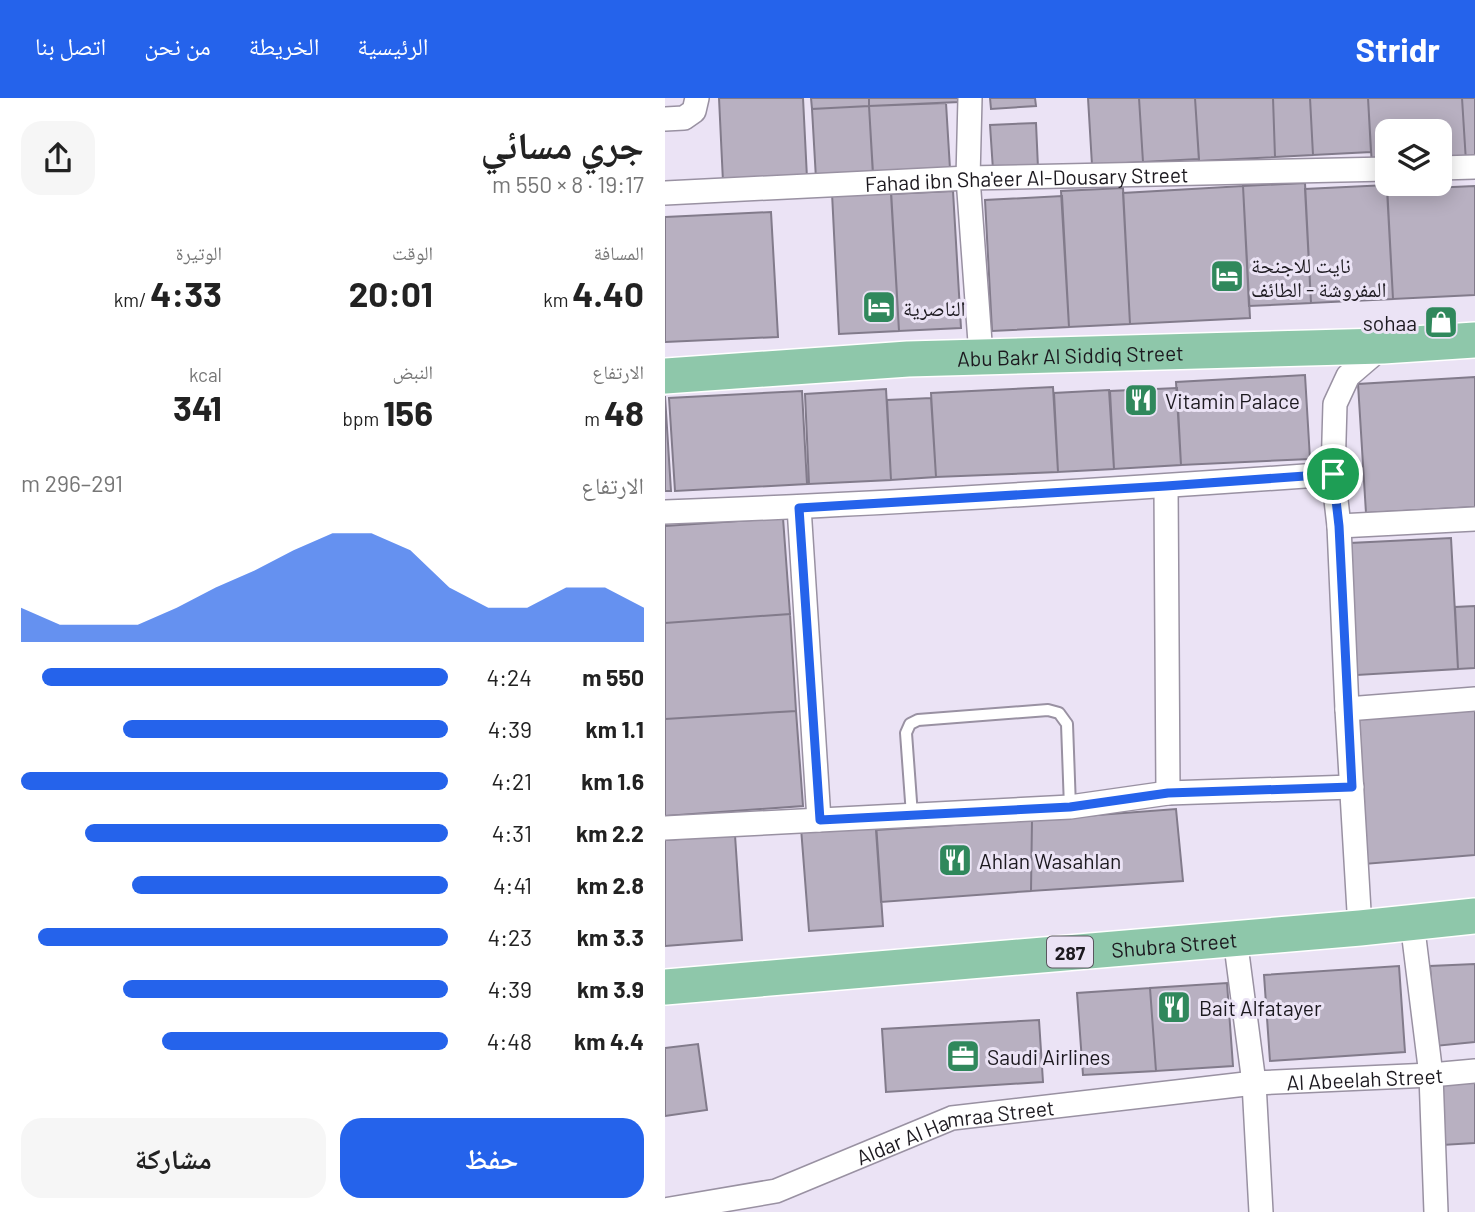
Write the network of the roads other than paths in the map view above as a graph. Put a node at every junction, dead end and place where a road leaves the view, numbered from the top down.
1 (697, 98) edge
2 (971, 98) edge
3 (665, 119) edge
4 (1475, 167) edge
5 (1452, 168) edge
6 (1375, 169) edge
7 (968, 178) junction
8 (665, 193) edge
9 (1475, 340) edge
10 (1383, 346) junction
11 (982, 356) junction
12 (665, 376) edge
13 (1333, 474) junction
14 (1166, 486) junction
15 (799, 508) junction
16 (665, 512) edge
17 (1475, 519) edge
18 (1339, 526) junction
19 (1475, 699) edge
20 (1347, 709) junction
21 (1352, 787) junction
22 (1168, 793) junction
23 (1070, 807) junction
24 (912, 815) junction
25 (820, 820) junction
26 (665, 828) edge
27 (1475, 916) edge
28 (1412, 922) junction
29 (1360, 928) junction
30 (1235, 938) junction
31 (665, 987) edge
32 (1475, 1071) edge
33 (1431, 1075) junction
34 (1254, 1083) junction
35 (777, 1202) edge
36 (665, 1210) edge
37 (1261, 1212) edge
38 (1436, 1212) edge

1 - 3 street
2 - 7 street
4 - 5 street
6 - 7 street, Fahad ibn Sha'eer Al-Dousary Street
7 - 8 street, Fahad ibn Sha'eer Al-Dousary Street
7 - 11 street
9 - 10 main road, Abu Bakr Al Siddiq Street
10 - 11 main road, Abu Bakr Al Siddiq Street
10 - 13 street
11 - 12 main road, Abu Bakr Al Siddiq Street
13 - 14 street
13 - 18 street
14 - 15 street
14 - 22 street
15 - 16 street
15 - 25 street
17 - 18 street
18 - 20 street
19 - 20 street
20 - 21 street
21 - 22 street
21 - 29 street
22 - 23 street
23 - 24 street
23 - 24 lane
24 - 25 street
25 - 26 street
27 - 28 main road, Shubra Street / 287
28 - 29 main road, Shubra Street / 287
28 - 33 street
29 - 30 main road, Shubra Street / 287
30 - 31 main road, Shubra Street / 287
30 - 34 street
32 - 33 street, Al Abeelah Street
33 - 34 street, Al Abeelah Street
33 - 38 street
34 - 35 street, Aldar Al Hamraa Street
34 - 37 street
35 - 36 street, Aldar Al Hamraa Street

